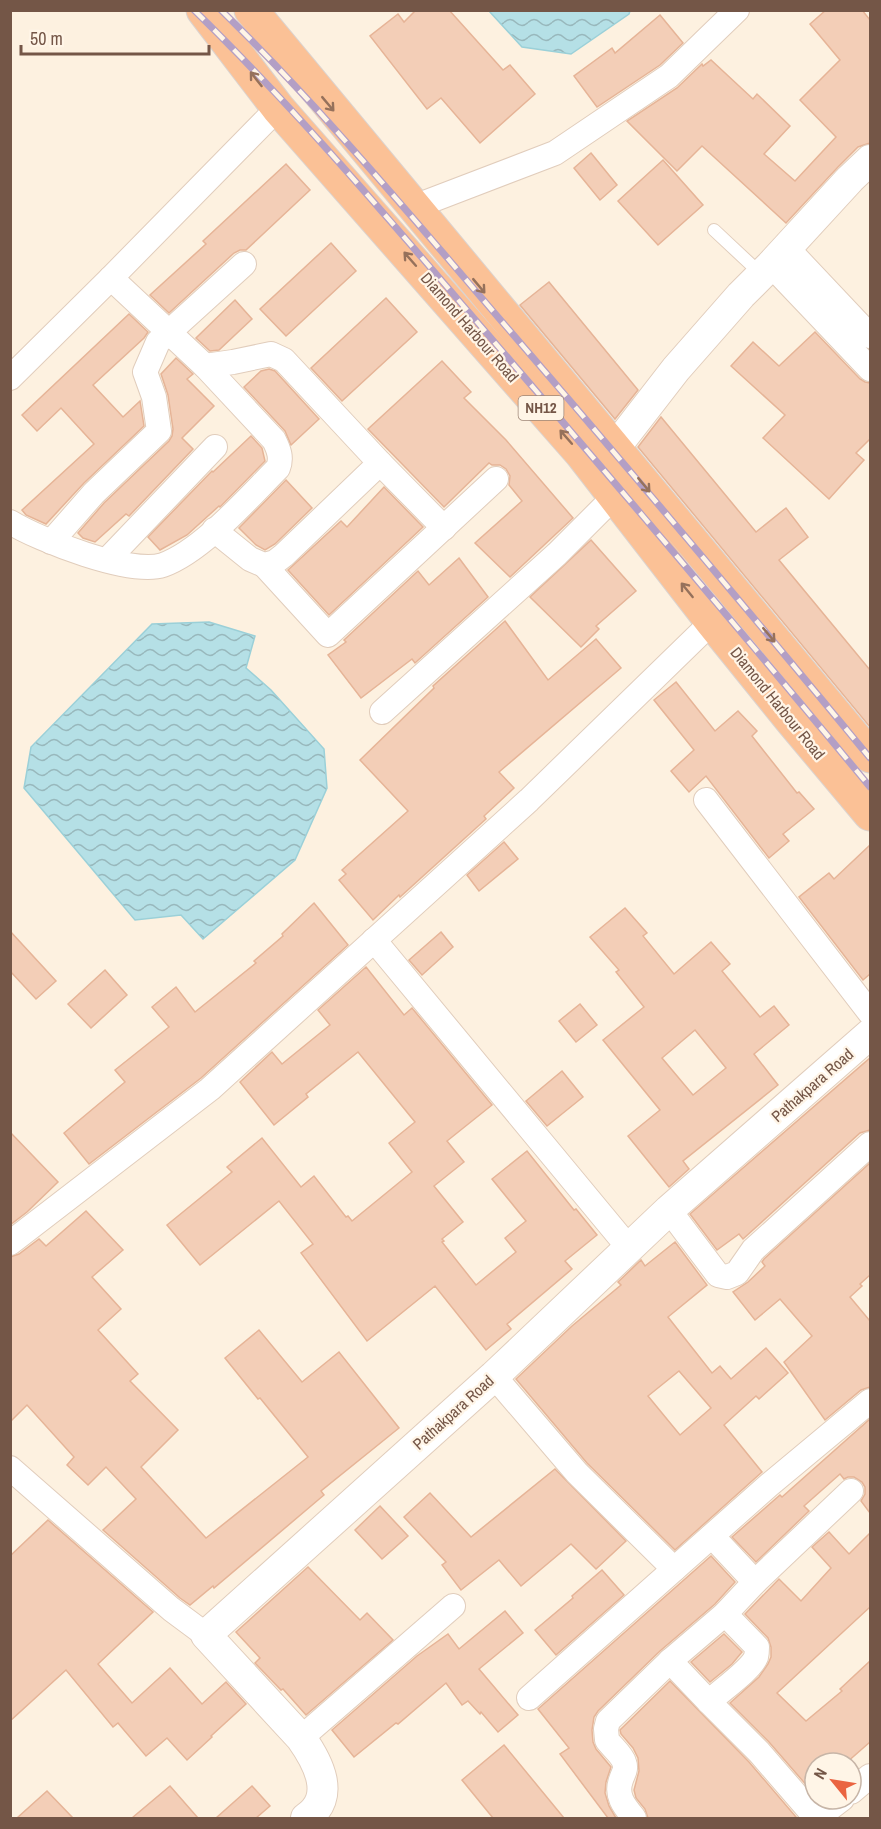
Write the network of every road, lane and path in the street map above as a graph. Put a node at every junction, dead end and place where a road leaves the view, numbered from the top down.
1 (203, 10) edge
2 (251, 10) edge
3 (736, 10) edge
4 (278, 108) junction
5 (870, 160) edge
6 (414, 207) junction
7 (714, 230) dead end
8 (773, 263) junction
9 (244, 264) dead end
10 (111, 278) junction
11 (867, 325) edge
12 (168, 331) junction
13 (205, 366) junction
14 (870, 369) edge
15 (10, 378) edge
16 (215, 447) dead end
17 (614, 449) junction
18 (380, 463) junction
19 (496, 479) dead end
20 (614, 496) junction
21 (12, 526) edge
22 (444, 528) junction
23 (214, 530) junction
24 (51, 542) junction
25 (107, 560) junction
26 (264, 565) junction
27 (712, 622) junction
28 (382, 712) dead end
29 (870, 756) edge
30 (706, 800) dead end
31 (870, 814) edge
32 (374, 940) junction
33 (870, 1013) edge
34 (870, 1034) edge
35 (870, 1144) edge
36 (669, 1210) junction
37 (10, 1244) edge
38 (628, 1248) junction
39 (494, 1376) junction
40 (870, 1401) edge
41 (10, 1468) edge
42 (851, 1491) dead end
43 (712, 1536) junction
44 (674, 1569) junction
45 (755, 1582) junction
46 (453, 1606) dead end
47 (724, 1614) junction
48 (206, 1635) junction
49 (670, 1661) junction
50 (529, 1698) dead end
51 (709, 1702) junction
52 (301, 1738) junction
53 (306, 1818) edge
54 (634, 1818) edge
55 (817, 1818) edge

4 -> 1 highway, Diamond Harbour Road / NH12
2 -> 6 highway, Diamond Harbour Road / NH12
3 - 6 street
4 - 10 street
20 -> 4 highway, Diamond Harbour Road / NH12
5 - 8 street
6 -> 17 highway, Diamond Harbour Road / NH12
7 - 8 lane
8 - 11 street
8 - 14 street
8 - 17 street
9 - 12 street
10 - 12 street
10 - 15 street
12 - 13 street
12 - 24 street
13 - 18 street
13 - 23 street
16 - 25 street
17 -> 29 highway, Diamond Harbour Road / NH12
18 - 22 street
18 - 26 street
19 - 22 street
27 -> 20 highway, Diamond Harbour Road / NH12
20 - 28 street
21 - 24 street
22 - 26 street
23 - 25 street
23 - 26 street
24 - 25 street
27 - 31 highway, Diamond Harbour Road / NH12
27 - 32 street
30 - 33 street
32 - 37 street
32 - 38 street
34 - 36 street, Pathakpara Road
35 - 36 street
36 - 38 street, Pathakpara Road
38 - 39 street, Pathakpara Road
39 - 44 street
39 - 48 street, Pathakpara Road
40 - 43 street
41 - 48 street
42 - 45 street
43 - 44 street
43 - 45 street
44 - 50 street
45 - 47 street
46 - 52 street
47 - 49 street
47 - 51 street
48 - 52 street
49 - 51 street
49 - 54 street
51 - 55 street
52 - 53 street

